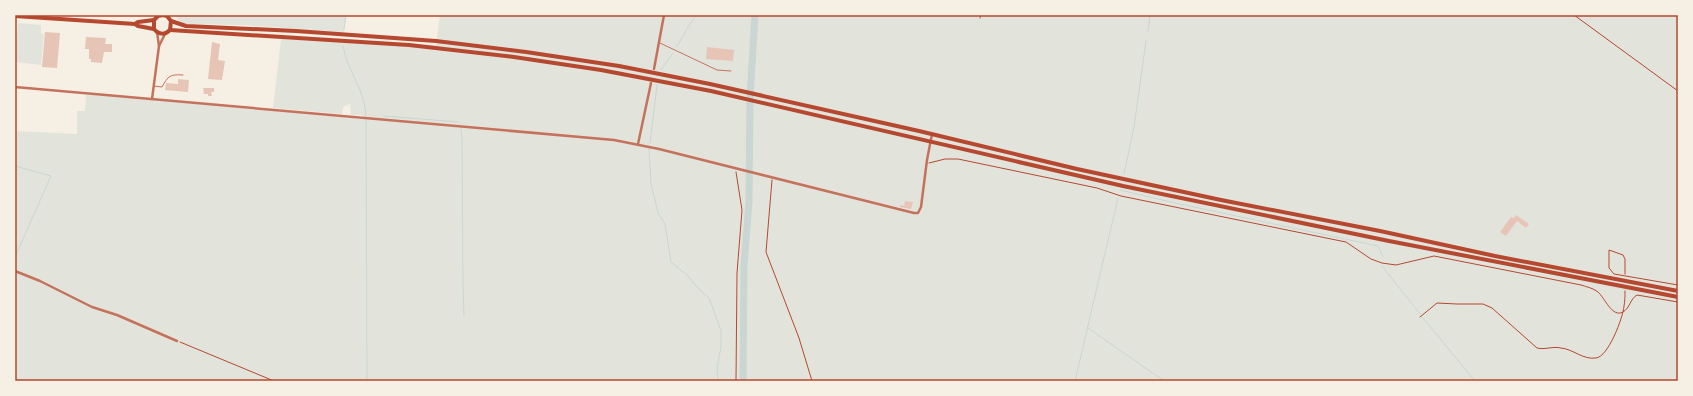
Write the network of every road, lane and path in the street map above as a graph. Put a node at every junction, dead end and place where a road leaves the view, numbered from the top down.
1 (160, 15) edge
2 (664, 15) edge
3 (981, 15) edge
4 (1574, 15) edge
5 (15, 16) edge
6 (23, 16) edge
7 (169, 18) edge
8 (980, 18) dead end
9 (154, 20) junction
10 (135, 24) junction
11 (170, 30) junction
12 (155, 31) junction
13 (165, 33) junction
14 (659, 42) junction
15 (159, 46) junction
16 (654, 69) dead end
17 (731, 71) dead end
18 (184, 75) dead end
19 (651, 83) dead end
20 (154, 86) junction
21 (15, 87) edge
22 (1678, 91) edge
23 (152, 99) junction
24 (932, 134) junction
25 (930, 142) junction
26 (638, 144) junction
27 (926, 164) junction
28 (738, 168) junction
29 (773, 178) junction
30 (15, 271) edge
31 (1625, 274) dead end
32 (1678, 285) edge
33 (1625, 291) dead end
34 (1678, 291) edge
35 (1678, 298) edge
36 (1623, 312) junction
37 (1420, 317) dead end
38 (177, 341) joint
39 (274, 381) edge
40 (736, 381) edge
41 (812, 381) edge

1 - 7 main road
1 - 9 main road
2 - 14 street
3 - 8 path
4 - 22 path
5 - 6 main road
6 - 10 main road
7 - 11 main road
7 - 24 main road
9 - 10 main road
9 - 12 main road
10 - 12 main road
11 - 13 main road
11 - 25 main road
12 - 13 main road
12 - 15 street
13 - 15 street
14 - 16 street
14 - 17 lane
15 - 20 street
18 - 20 lane
19 - 26 street
20 - 23 street
21 - 23 street
23 - 26 street
24 - 25 street
24 - 34 main road
25 - 27 street
25 - 35 main road
26 - 28 street
27 - 29 street
27 - 36 path
28 - 29 street
28 - 40 path
29 - 41 path
30 - 38 street
31 - 32 path
33 - 36 path
35 - 36 path
36 - 37 path
38 - 39 path

